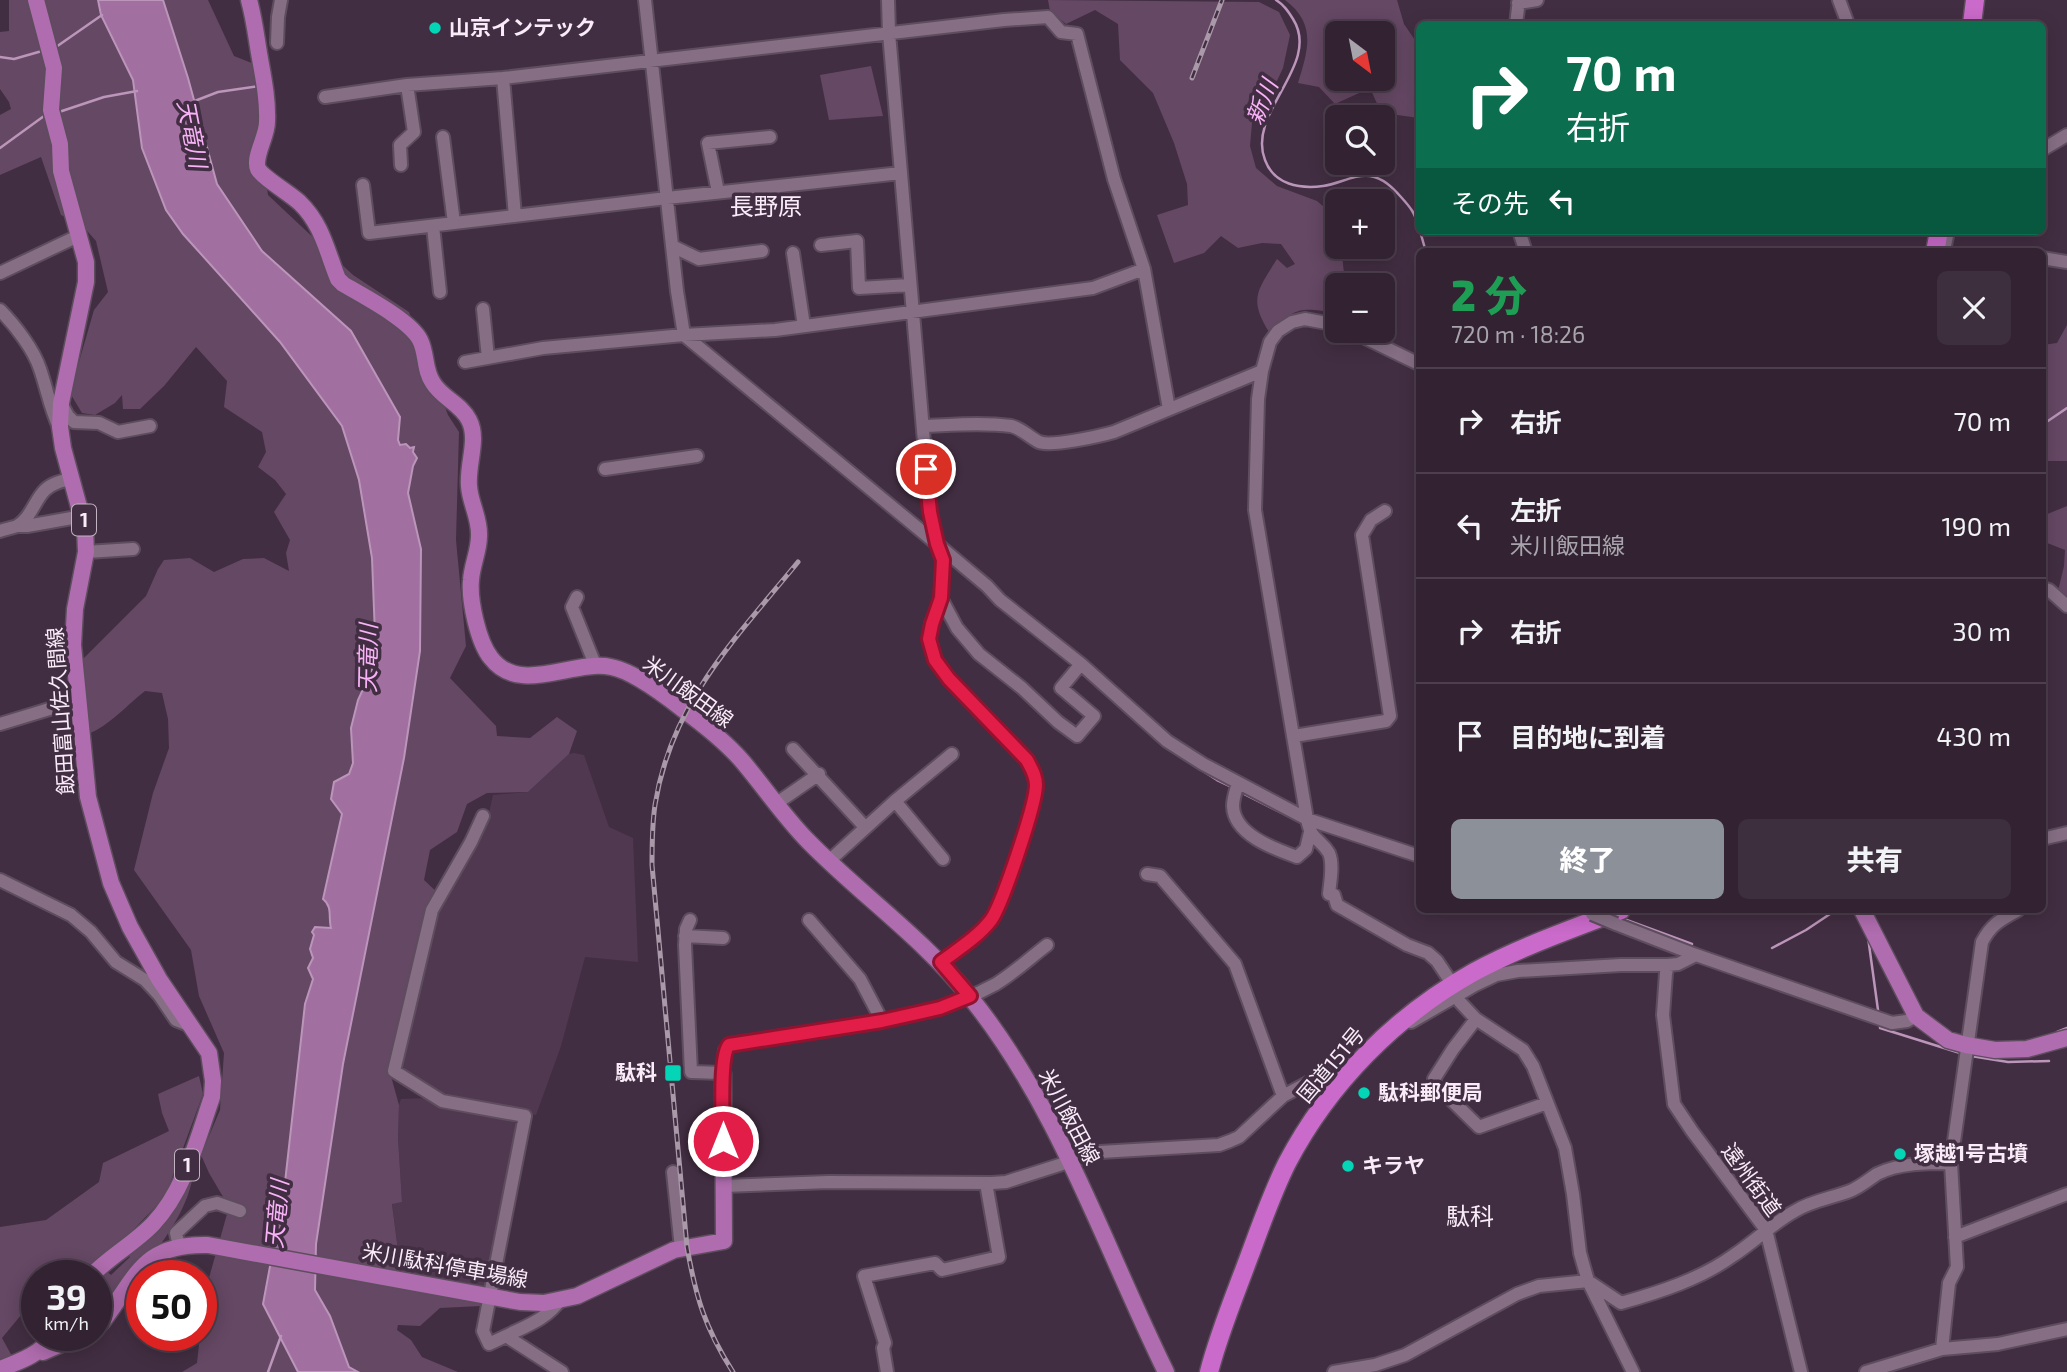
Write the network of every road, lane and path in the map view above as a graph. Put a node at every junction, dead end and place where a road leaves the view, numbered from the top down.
1 (36, 0) edge
2 (249, 0) edge
3 (281, 0) edge
4 (645, 0) edge
5 (888, 0) edge
6 (1537, 0) edge
7 (1839, 0) edge
8 (1976, 0) edge
9 (1518, 2) edge
10 (1516, 21) edge
11 (1847, 21) edge
12 (1972, 21) edge
13 (889, 33) junction
14 (277, 43) dead end
15 (652, 61) junction
16 (503, 78) junction
17 (407, 85) junction
18 (326, 97) dead end
19 (2067, 135) edge
20 (443, 137) dead end
21 (770, 137) dead end
22 (2046, 148) edge
23 (401, 165) dead end
24 (901, 173) junction
25 (363, 185) dead end
26 (718, 192) junction
27 (667, 198) junction
28 (515, 216) junction
29 (454, 223) junction
30 (433, 226) junction
31 (78, 236) junction
32 (821, 244) dead end
33 (673, 246) junction
34 (762, 251) dead end
35 (793, 253) dead end
36 (2046, 259) edge
37 (2067, 262) edge
38 (1144, 269) junction
39 (0, 273) edge
40 (910, 285) junction
41 (440, 292) dead end
42 (483, 309) dead end
43 (0, 310) edge
44 (913, 312) junction
45 (1325, 323) edge
46 (804, 326) junction
47 (684, 335) junction
48 (1376, 343) edge
49 (488, 358) junction
50 (465, 362) dead end
51 (1416, 363) edge
52 (1262, 371) junction
53 (61, 403) junction
54 (1169, 409) junction
55 (150, 426) dead end
56 (923, 426) junction
57 (60, 428) junction
58 (697, 456) dead end
59 (605, 469) dead end
60 (71, 479) junction
61 (1385, 511) dead end
62 (83, 516) junction
63 (17, 526) junction
64 (0, 531) edge
65 (937, 544) junction
66 (133, 549) dead end
67 (86, 552) junction
68 (2046, 590) edge
69 (577, 597) dead end
70 (941, 598) junction
71 (2067, 606) edge
72 (1081, 664) junction
73 (596, 667) junction
74 (79, 700) junction
75 (0, 724) edge
76 (1294, 736) junction
77 (793, 749) dead end
78 (952, 754) dead end
79 (819, 774) junction
80 (1238, 783) junction
81 (895, 801) junction
82 (777, 803) junction
83 (483, 816) dead end
84 (1308, 825) junction
85 (866, 827) junction
86 (2067, 833) edge
87 (2046, 838) edge
88 (1416, 855) edge
89 (943, 859) dead end
90 (830, 861) junction
91 (1147, 874) dead end
92 (0, 882) edge
93 (1593, 913) edge
94 (1864, 913) edge
95 (2012, 913) edge
96 (1619, 917) edge
97 (691, 920) dead end
98 (809, 920) dead end
99 (685, 936) junction
100 (723, 938) dead end
101 (1047, 945) dead end
102 (1696, 955) junction
103 (941, 962) junction
104 (1668, 965) junction
105 (1453, 989) junction
106 (970, 996) junction
107 (1916, 1016) junction
108 (1476, 1019) junction
109 (882, 1021) junction
110 (191, 1026) junction
111 (2067, 1038) edge
112 (1966, 1045) junction
113 (1355, 1065) junction
114 (723, 1073) junction
115 (1283, 1096) junction
116 (1547, 1102) junction
117 (1071, 1162) junction
118 (1951, 1163) junction
119 (673, 1172) dead end
120 (986, 1183) junction
121 (724, 1186) junction
122 (2067, 1194) edge
123 (240, 1211) dead end
124 (1766, 1230) junction
125 (1955, 1237) junction
126 (179, 1246) junction
127 (681, 1248) junction
128 (111, 1260) edge
129 (1588, 1282) junction
130 (489, 1296) junction
131 (560, 1300) junction
132 (112, 1306) edge
133 (2067, 1329) edge
134 (506, 1336) junction
135 (1942, 1349) junction
136 (40, 1351) edge
137 (43, 1351) edge
138 (33, 1355) junction
139 (0, 1369) edge
140 (562, 1372) edge
141 (887, 1372) edge
142 (1166, 1372) edge
143 (1209, 1372) edge
144 (1334, 1372) edge
145 (1633, 1372) edge
146 (1801, 1372) edge
147 (1866, 1372) edge

1 - 31 main road, 飯田富山佐久間線 / 1
2 - 73 main road, 米川飯田線
3 - 14 street
4 - 15 street
5 - 13 street
6 - 9 street
7 - 11 street
8 - 12 highway
9 - 10 street
13 - 15 street
13 - 24 street
13 - 38 street
15 - 16 street
15 - 27 street
16 - 17 street
16 - 28 street
17 - 18 street
17 - 23 street
19 - 22 street
20 - 29 street
21 - 26 street
24 - 26 street
24 - 40 street
25 - 30 street
26 - 27 street
27 - 28 street
27 - 33 street
28 - 29 street
29 - 30 street
30 - 41 street
31 - 39 street
31 - 53 main road, 飯田富山佐久間線 / 1
32 - 40 street
33 - 34 street
33 - 47 street
35 - 46 street
36 - 37 street
38 - 44 street
38 - 54 street
40 - 44 street
42 - 49 street
43 - 57 street
44 - 46 street
44 - 56 street
45 - 52 street
46 - 47 street
47 - 49 street
47 - 65 street
48 - 51 street
49 - 50 street
52 - 54 street
52 - 76 street
53 - 55 street
53 - 57 main road, 飯田富山佐久間線 / 1
54 - 56 street
56 - 65 street
57 - 60 main road, 飯田富山佐久間線 / 1
58 - 59 street
60 - 62 main road, 飯田富山佐久間線 / 1
60 - 63 street
61 - 76 street
62 - 63 street
62 - 67 main road, 飯田富山佐久間線 / 1
63 - 64 street
65 - 70 street
65 - 72 street
66 - 67 street
67 - 74 main road, 飯田富山佐久間線 / 1
68 - 71 street
69 - 73 street
70 - 72 street
70 - 103 street
72 - 80 street
73 - 82 main road, 米川飯田線
74 - 75 street
74 - 110 main road, 飯田富山佐久間線 / 1
76 - 84 street
77 - 79 street
78 - 81 street
79 - 82 street
79 - 85 street
80 - 84 street
80 - 84 street
81 - 85 street
81 - 89 street
82 - 90 main road, 米川飯田線
83 - 130 street
84 - 88 street
84 - 105 street
85 - 90 street
86 - 87 street
90 - 103 main road, 米川飯田線
91 - 115 street
92 - 110 street
93 - 96 street, bridge
94 - 107 main road
95 - 112 street
96 - 102 street
96 - 105 highway, 国道151号
97 - 99 street
98 - 109 street
99 - 100 street
99 - 114 street
101 - 106 street
102 - 104 street
102 - 107 street
103 - 106 main road, 米川飯田線
104 - 105 street
104 - 124 street, 遠州街道
105 - 108 street
105 - 113 highway, 国道151号
106 - 109 street
106 - 117 main road, 米川飯田線
107 - 112 main road
108 - 116 street
108 - 116 street
109 - 114 street
110 - 128 main road, 飯田富山佐久間線 / 1
111 - 112 main road
112 - 118 street
113 - 115 street
113 - 143 highway, 国道151号
114 - 121 main road, 米川駄科停車場線
115 - 117 street
116 - 129 street
117 - 120 street
117 - 142 main road, 米川飯田線
118 - 124 street
118 - 125 street
119 - 127 street
120 - 121 street
120 - 141 street
121 - 127 main road, 米川駄科停車場線
122 - 125 street
123 - 126 street
124 - 129 street
124 - 146 street, 遠州街道
125 - 135 street
126 - 130 main road, 米川駄科停車場線
126 - 132 main road, 米川駄科停車場線
127 - 131 main road, 米川駄科停車場線
129 - 144 street
129 - 145 street
130 - 131 main road, 米川駄科停車場線
130 - 134 street
131 - 134 street
133 - 135 street
134 - 140 street
135 - 147 street
136 - 138 main road
137 - 138 main road
138 - 139 main road

